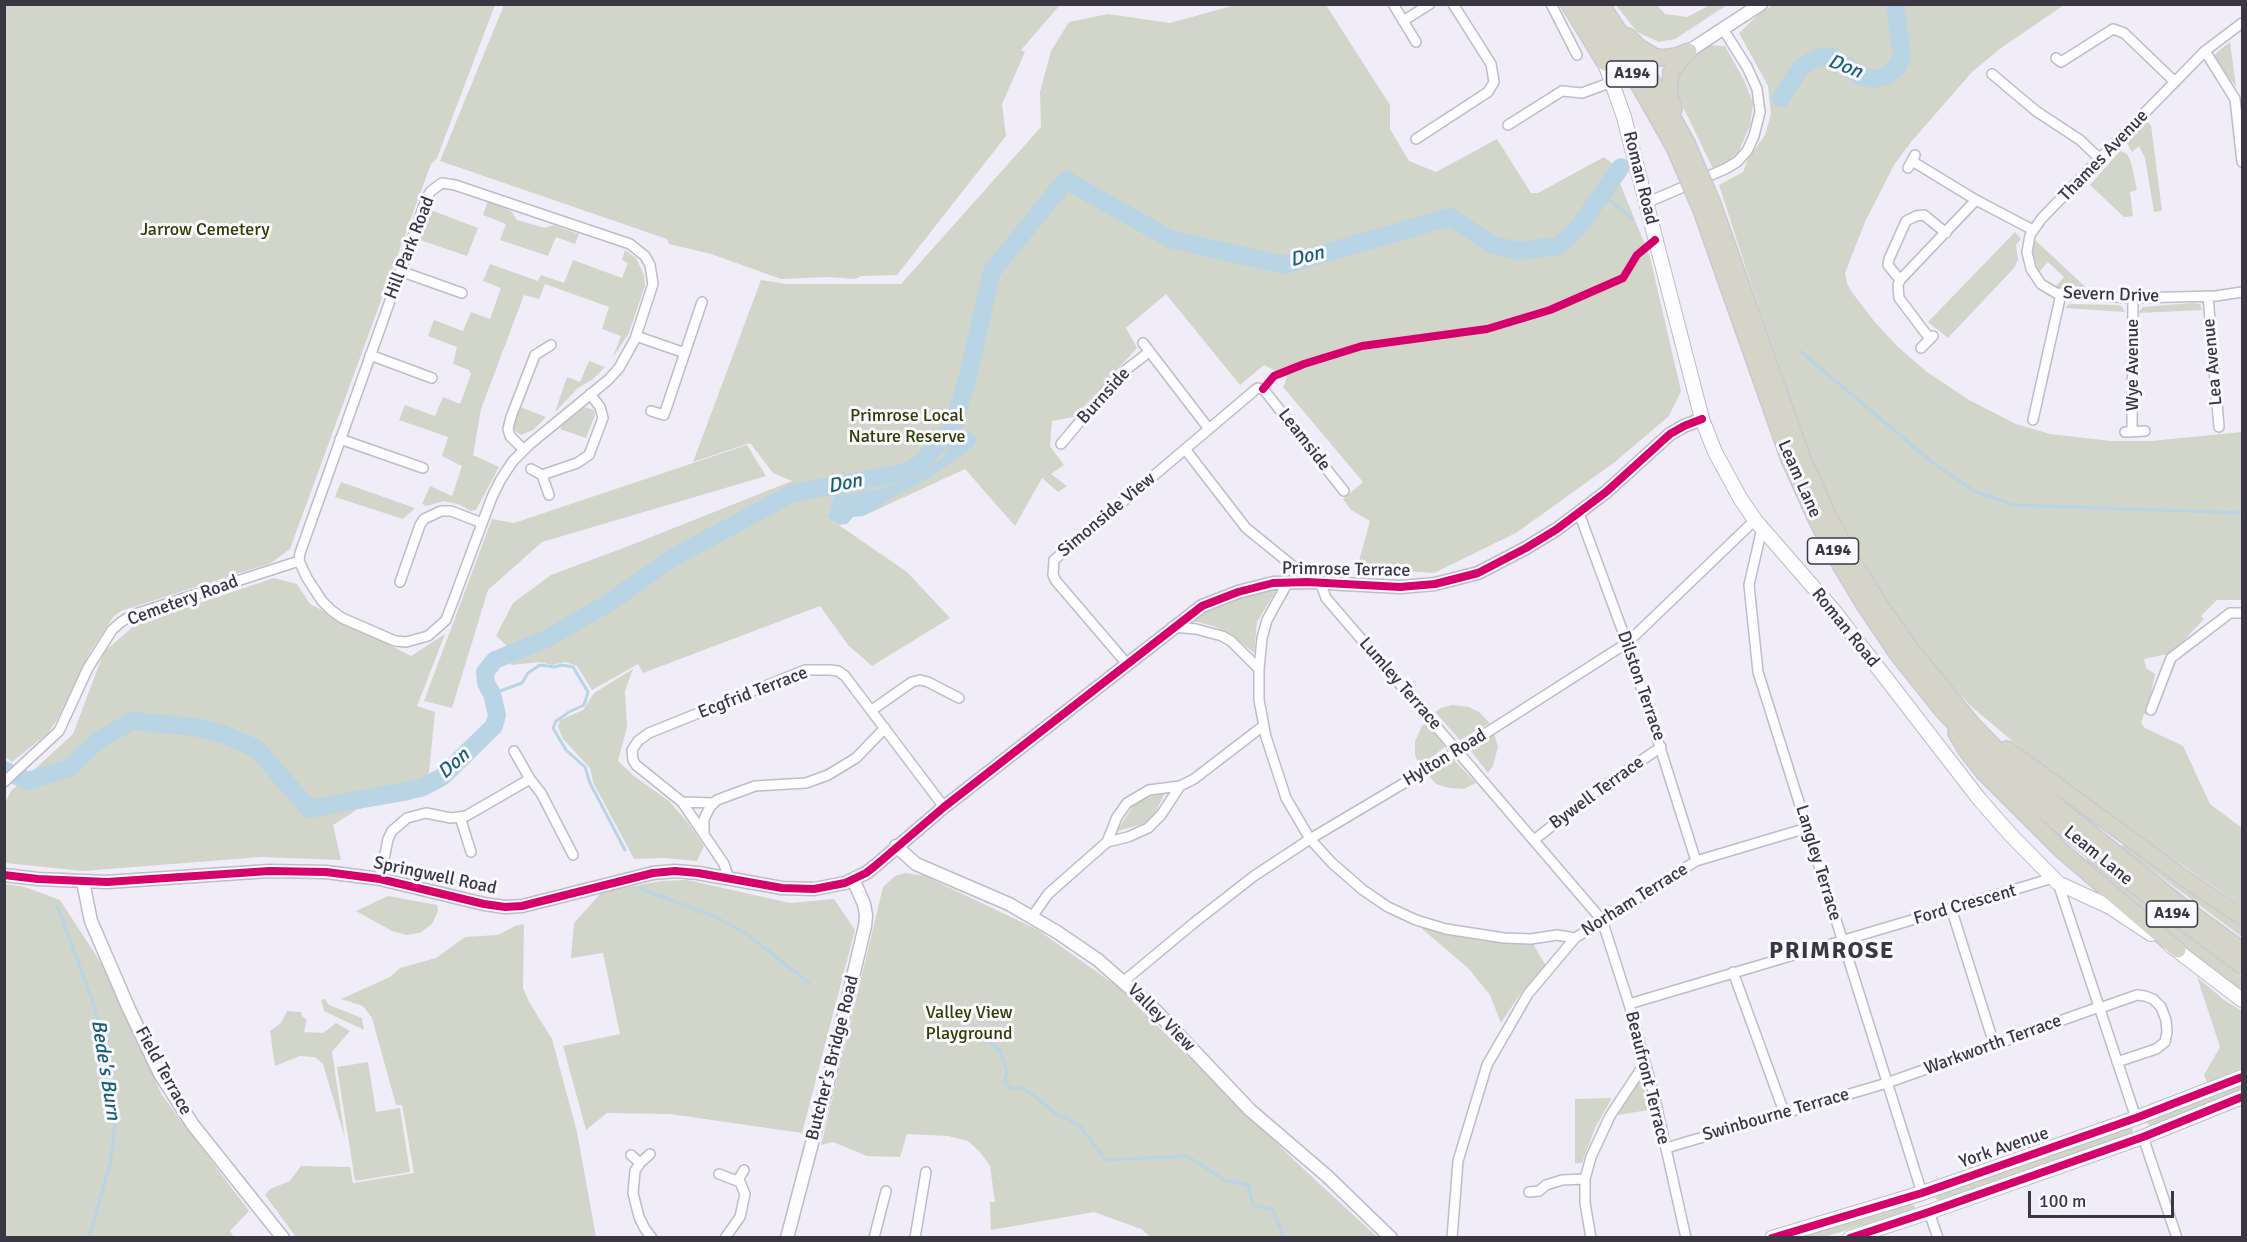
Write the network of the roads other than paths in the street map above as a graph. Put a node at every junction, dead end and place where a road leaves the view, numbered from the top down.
1 (1393, 4) edge
2 (1430, 4) edge
3 (1453, 4) edge
4 (1551, 4) edge
5 (1569, 4) edge
6 (1584, 4) edge
7 (1601, 4) edge
8 (1761, 4) edge
9 (1403, 21) junction
10 (1612, 21) junction
11 (2242, 23) edge
12 (1723, 29) junction
13 (1416, 42) dead end
14 (1689, 51) junction
15 (2205, 51) junction
16 (1577, 55) dead end
17 (2056, 58) dead end
18 (1605, 63) joint
19 (1993, 74) dead end
20 (1612, 82) junction
21 (2175, 82) junction
22 (1508, 125) dead end
23 (1679, 129) junction
24 (1416, 139) dead end
25 (1680, 145) junction
26 (2100, 159) junction
27 (1911, 161) dead end
28 (2242, 162) edge
29 (1976, 200) junction
30 (1646, 203) junction
31 (1707, 207) junction
32 (2033, 230) junction
33 (1946, 233) junction
34 (400, 271) junction
35 (1900, 280) junction
36 (2242, 292) edge
37 (462, 293) dead end
38 (2061, 294) junction
39 (2208, 296) junction
40 (2133, 298) junction
41 (702, 302) dead end
42 (636, 336) junction
43 (1143, 343) dead end
44 (551, 345) dead end
45 (1921, 348) dead end
46 (1149, 352) junction
47 (685, 353) junction
48 (370, 355) junction
49 (432, 378) dead end
50 (1263, 389) joint
51 (590, 394) junction
52 (651, 411) dead end
53 (1702, 419) junction
54 (2032, 420) dead end
55 (2219, 427) dead end
56 (1209, 429) junction
57 (2145, 431) dead end
58 (340, 439) junction
59 (1061, 444) dead end
60 (1185, 449) junction
61 (524, 450) junction
62 (423, 468) dead end
63 (531, 469) dead end
64 (542, 475) junction
65 (1344, 491) dead end
66 (549, 495) dead end
67 (1579, 513) junction
68 (482, 523) junction
69 (1758, 524) junction
70 (299, 561) junction
71 (400, 582) dead end
72 (1288, 582) junction
73 (1313, 582) junction
74 (2242, 613) edge
75 (1172, 627) junction
76 (1627, 644) junction
77 (1127, 664) junction
78 (1259, 669) junction
79 (959, 698) dead end
80 (872, 710) junction
81 (1942, 710) junction
82 (2151, 710) dead end
83 (1973, 725) junction
84 (1263, 726) junction
85 (885, 728) junction
86 (1661, 747) junction
87 (514, 751) dead end
88 (1458, 751) junction
89 (530, 779) junction
90 (4, 782) edge
91 (1180, 786) junction
92 (682, 802) junction
93 (714, 803) junction
94 (942, 809) junction
95 (460, 817) junction
96 (1807, 828) junction
97 (704, 834) junction
98 (1310, 838) junction
99 (1534, 840) junction
100 (1107, 842) junction
101 (896, 846) junction
102 (471, 852) dead end
103 (573, 855) dead end
104 (1696, 861) junction
105 (4, 875) edge
106 (380, 879) junction
107 (729, 879) junction
108 (853, 879) junction
109 (2055, 881) junction
110 (83, 882) junction
111 (1951, 908) junction
112 (1032, 917) junction
113 (2242, 917) edge
114 (1602, 920) junction
115 (1575, 938) junction
116 (1842, 942) junction
117 (2178, 950) junction
118 (2242, 950) edge
119 (2242, 966) edge
120 (1733, 972) junction
121 (1124, 981) junction
122 (2242, 1000) edge
123 (1629, 1004) junction
124 (2100, 1008) junction
125 (1994, 1044) junction
126 (2117, 1062) junction
127 (1645, 1063) junction
128 (2242, 1077) edge
129 (1887, 1083) junction
130 (2242, 1096) edge
131 (1784, 1112) junction
132 (2136, 1118) junction
133 (2143, 1137) junction
134 (1666, 1148) junction
135 (650, 1154) dead end
136 (631, 1155) dead end
137 (640, 1163) junction
138 (744, 1170) dead end
139 (926, 1172) dead end
140 (719, 1174) dead end
141 (1585, 1179) junction
142 (738, 1180) junction
143 (886, 1191) dead end
144 (1529, 1191) dead end
145 (1922, 1193) junction
146 (1929, 1212) junction
147 (283, 1238) edge
148 (652, 1238) edge
149 (725, 1238) edge
150 (786, 1238) edge
151 (874, 1238) edge
152 (915, 1238) edge
153 (1391, 1238) edge
154 (1452, 1238) edge
155 (1591, 1238) edge
156 (1686, 1238) edge
157 (1772, 1238) edge
158 (1850, 1238) edge
159 (1938, 1238) edge
160 (2176, 1238) edge

1 - 9 street
2 - 9 street
3 - 24 street
4 - 16 street
5 - 18 highway
6 - 25 highway, Leam Lane / A194
7 - 10 highway, Leam Lane / A194
8 - 12 street
9 - 13 street
10 - 14 highway, A194
10 - 23 highway, Leam Lane / A194
11 - 15 street, Thames Avenue
12 - 14 street
12 - 30 street
14 - 23 highway, A194
15 - 21 street, Thames Avenue
15 - 28 street
17 - 21 street
18 - 20 main road, Roman Road
19 - 26 street
20 - 22 street
20 - 30 main road, Roman Road
21 - 26 street, Thames Avenue
23 - 25 highway, Leam Lane / A194
25 - 31 highway, Leam Lane / A194, bridge
26 - 32 street, Thames Avenue
27 - 29 street
29 - 32 street
29 - 33 street
30 - 53 main road, Roman Road
31 - 81 highway, Leam Lane / A194
31 - 83 highway, Leam Lane / A194
32 - 38 street, Severn Drive
33 - 35 street
33 - 35 street
34 - 37 street
34 - 42 street, Hill Park Road
34 - 48 street, Hill Park Road
35 - 45 street
36 - 39 street, Severn Drive
38 - 40 street, Severn Drive
38 - 54 street
39 - 40 street, Severn Drive
39 - 55 street, Lea Avenue
40 - 57 street, Wye Avenue
41 - 47 street
42 - 47 street
42 - 51 street, Hill Park Road
43 - 46 street, Burnside
44 - 61 street
46 - 56 street, Burnside
46 - 59 street, Burnside
47 - 52 street
48 - 49 street
48 - 58 street, Hill Park Road
50 - 56 street, Simonside View
50 - 65 street, Leamside
51 - 61 street, Hill Park Road
51 - 64 street
53 - 67 street, Primrose Terrace
53 - 69 main road, Roman Road
56 - 60 street, Simonside View
58 - 62 street
58 - 70 street, Hill Park Road
60 - 73 street, Lumley Terrace
60 - 77 street, Simonside View
61 - 68 street, Hill Park Road
63 - 64 street
64 - 66 street
67 - 73 street, Primrose Terrace
67 - 76 street, Dilston Terrace
68 - 70 street, Hill Park Road
68 - 71 street
69 - 76 street, Hylton Road
69 - 96 street, Langley Terrace
69 - 109 main road, Roman Road
70 - 90 street, Cemetery Road
72 - 73 street, Primrose Terrace
72 - 75 street, Primrose Terrace
72 - 78 street
73 - 88 street, Lumley Terrace
74 - 82 street
75 - 77 street, Primrose Terrace
75 - 78 street
76 - 86 street, Dilston Terrace
76 - 88 street, Hylton Road
77 - 94 street, Primrose Terrace
78 - 84 street
79 - 80 street
80 - 85 street, Ecgfrid Terrace
80 - 92 street, Ecgfrid Terrace
81 - 117 highway, A194
81 - 119 highway, Leam Lane / A194
83 - 113 highway, A194
83 - 118 highway, Leam Lane / A194
84 - 91 street
84 - 98 street
85 - 93 street
85 - 94 street, Ecgfrid Terrace
86 - 99 street, Bywell Terrace
86 - 104 street, Dilston Terrace
87 - 89 street
88 - 98 street, Hylton Road
88 - 99 street, Lumley Terrace
89 - 95 street
89 - 103 street
91 - 100 street
91 - 100 street
92 - 93 street
92 - 97 street
93 - 97 street
94 - 101 street, Primrose Terrace
95 - 102 street
95 - 106 street
96 - 104 street, Norham Terrace
96 - 116 street, Langley Terrace
97 - 107 street
98 - 115 street
98 - 121 street, Hylton Road
99 - 114 street, Lumley Terrace
100 - 112 street
101 - 108 street, Springwell Road
101 - 112 street, Valley View
104 - 114 street, Norham Terrace
105 - 110 street, Springwell Road
106 - 107 street, Springwell Road
106 - 110 street, Springwell Road
107 - 108 street, Springwell Road
108 - 150 street, Butcher's Bridge Road
109 - 111 street, Ford Crescent
109 - 117 main road, Roman Road
109 - 124 street
110 - 147 street, Field Terrace
111 - 116 street, Ford Crescent
111 - 125 street
112 - 121 street, Valley View
114 - 115 street, Norham Terrace
114 - 123 street, Beaufront Terrace
115 - 154 street, Norham Terrace
116 - 120 street, Ford Crescent
116 - 129 street, Langley Terrace
117 - 122 main road, Roman Road
120 - 123 street, Ford Crescent
120 - 131 street
121 - 153 street, Valley View
123 - 127 street, Beaufront Terrace
124 - 125 street, Warkworth Terrace
124 - 126 street
124 - 126 street
125 - 129 street, Warkworth Terrace
126 - 132 street
127 - 134 street, Beaufront Terrace
127 - 141 street
128 - 132 main road, York Avenue
129 - 131 street, Swinbourne Terrace
129 - 145 street, Langley Terrace
130 - 133 main road, York Avenue
131 - 134 street, Swinbourne Terrace
132 - 133 main road
132 - 145 main road, York Avenue
133 - 146 main road, York Avenue
133 - 160 street
134 - 156 street, Beaufront Terrace
135 - 137 street
136 - 137 street
137 - 148 street
138 - 142 street
139 - 152 street
140 - 142 street
141 - 144 street
141 - 155 street
142 - 149 street
143 - 151 street
145 - 146 main road
145 - 157 main road, York Avenue
146 - 158 main road, York Avenue
146 - 159 street

